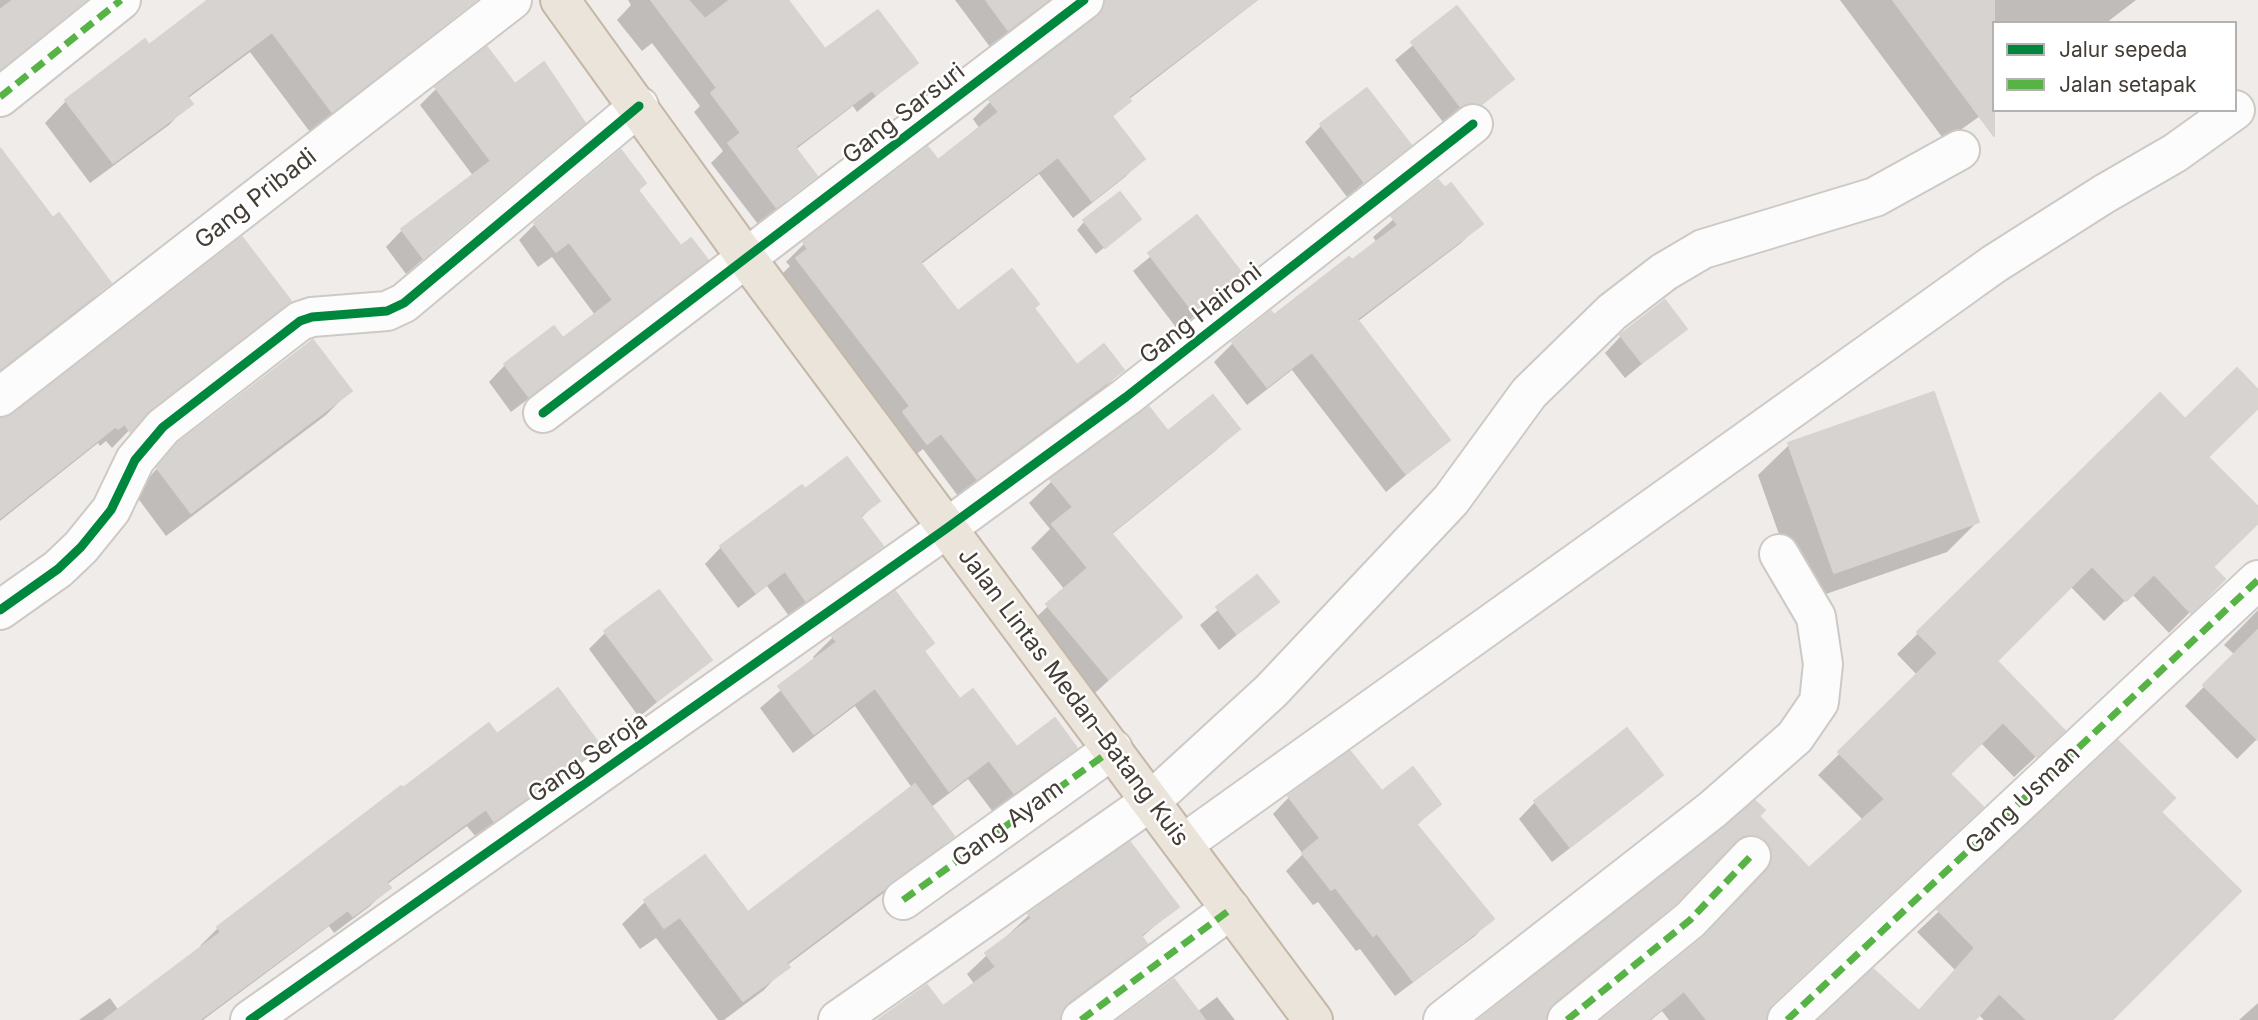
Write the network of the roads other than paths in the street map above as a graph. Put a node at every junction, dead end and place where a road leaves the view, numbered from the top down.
1 (121, 0) edge
2 (512, 0) edge
3 (560, 0) edge
4 (1084, 0) edge
5 (2258, 95) edge
6 (0, 97) edge
7 (639, 106) junction
8 (2237, 109) edge
9 (2232, 112) edge
10 (1473, 124) dead end
11 (1960, 150) dead end
12 (747, 259) junction
13 (0, 397) edge
14 (543, 413) dead end
15 (947, 528) junction
16 (1779, 554) dead end
17 (2258, 580) edge
18 (0, 610) edge
19 (1113, 749) junction
20 (1151, 801) junction
21 (1183, 844) junction
22 (1751, 856) dead end
23 (903, 900) dead end
24 (1231, 909) junction
25 (250, 1020) edge
26 (838, 1020) edge
27 (1080, 1020) edge
28 (1313, 1020) edge
29 (1443, 1020) edge
30 (1567, 1020) edge
31 (1787, 1020) edge

1 - 6 street
2 - 13 street, Gang Pribadi
3 - 7 highway, Jalan Lintas Medan–Batang Kuis
4 - 12 street, Gang Sarsuri
5 - 8 street
7 - 12 highway, Jalan Lintas Medan–Batang Kuis
7 - 18 street
9 - 21 street
10 - 15 street, Gang Haironi
11 - 20 street
12 - 14 street, Gang Sarsuri
12 - 15 highway, Jalan Lintas Medan–Batang Kuis
15 - 19 highway, Jalan Lintas Medan–Batang Kuis
15 - 25 street, Gang Seroja
16 - 29 street
17 - 31 street, Gang Usman
19 - 20 highway, Jalan Lintas Medan–Batang Kuis
19 - 23 street, Gang Ayam
20 - 21 highway, Jalan Lintas Medan–Batang Kuis
20 - 26 street
21 - 24 highway, Jalan Lintas Medan–Batang Kuis
22 - 30 street
24 - 27 street
24 - 28 highway, Jalan Lintas Medan–Batang Kuis

